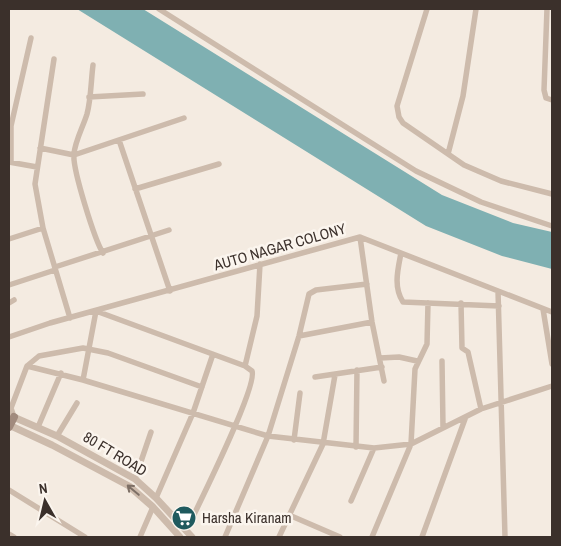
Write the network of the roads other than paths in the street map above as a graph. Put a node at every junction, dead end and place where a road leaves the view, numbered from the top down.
1 (159, 9) edge
2 (427, 9) edge
3 (476, 9) edge
4 (547, 9) edge
5 (31, 38) dead end
6 (54, 59) dead end
7 (93, 65) dead end
8 (143, 94) dead end
9 (89, 98) junction
10 (552, 100) edge
11 (184, 118) dead end
12 (119, 140) junction
13 (40, 148) junction
14 (74, 154) junction
15 (448, 154) junction
16 (10, 162) edge
17 (219, 164) dead end
18 (37, 168) junction
19 (134, 189) junction
20 (552, 194) edge
21 (552, 226) edge
22 (43, 228) junction
23 (169, 230) dead end
24 (150, 235) junction
25 (360, 237) junction
26 (9, 239) edge
27 (103, 253) junction
28 (400, 253) junction
29 (260, 264) junction
30 (55, 269) junction
31 (367, 284) junction
32 (9, 285) edge
33 (170, 291) junction
34 (498, 291) junction
35 (428, 302) junction
36 (461, 303) junction
37 (500, 306) junction
38 (543, 309) junction
39 (96, 311) junction
40 (552, 312) edge
41 (70, 318) junction
42 (372, 322) junction
43 (299, 336) junction
44 (9, 337) edge
45 (88, 348) junction
46 (213, 354) junction
47 (380, 358) junction
48 (418, 361) junction
49 (442, 361) dead end
50 (552, 364) edge
51 (27, 366) junction
52 (245, 366) junction
53 (382, 366) junction
54 (357, 370) junction
55 (61, 373) junction
56 (335, 375) junction
57 (315, 377) dead end
58 (83, 380) junction
59 (384, 381) dead end
60 (552, 386) edge
61 (202, 387) junction
62 (300, 393) dead end
63 (502, 402) junction
64 (77, 403) dead end
65 (481, 410) junction
66 (193, 413) junction
67 (11, 416) edge
68 (465, 419) junction
69 (9, 426) edge
70 (38, 427) junction
71 (234, 427) junction
72 (443, 427) junction
73 (151, 432) dead end
74 (57, 436) junction
75 (268, 436) junction
76 (294, 440) junction
77 (323, 444) junction
78 (411, 444) junction
79 (356, 447) junction
80 (374, 448) junction
81 (135, 479) junction
82 (9, 490) edge
83 (156, 498) junction
84 (351, 501) dead end
85 (153, 507) junction
86 (289, 515) junction
87 (186, 530) junction
88 (9, 534) edge
89 (14, 537) edge
90 (85, 537) edge
91 (140, 537) edge
92 (180, 537) edge
93 (192, 537) edge
94 (225, 537) edge
95 (279, 537) edge
96 (340, 537) edge
97 (372, 537) edge
98 (422, 537) edge
99 (505, 537) edge

1 - 21 street
2 - 15 street
3 - 15 street
4 - 10 street
5 - 16 street
6 - 13 street
7 - 9 street
8 - 9 street
9 - 14 street
11 - 12 street
12 - 14 street
12 - 19 street
13 - 14 street
13 - 18 street
14 - 27 street
15 - 20 street
16 - 18 street
17 - 19 street
18 - 22 street
19 - 24 street
22 - 26 street
22 - 30 street
23 - 24 street
24 - 27 street
24 - 33 street
25 - 28 street, AUTO NAGAR COLONY
25 - 29 street, AUTO NAGAR COLONY
25 - 31 street
27 - 30 street
28 - 34 street, AUTO NAGAR COLONY
28 - 35 street
29 - 33 street, AUTO NAGAR COLONY
29 - 52 street
30 - 32 street
30 - 41 street
31 - 42 street
31 - 43 street
33 - 39 street, AUTO NAGAR COLONY
34 - 37 street
34 - 38 street, AUTO NAGAR COLONY
35 - 36 street
35 - 48 street
36 - 37 street
36 - 65 street
37 - 63 street
38 - 40 street, AUTO NAGAR COLONY
38 - 50 street
39 - 41 street, AUTO NAGAR COLONY
39 - 45 street
39 - 46 street
41 - 44 street, AUTO NAGAR COLONY
42 - 43 street
42 - 47 street
43 - 75 street
45 - 51 street
45 - 58 street
45 - 61 street
46 - 52 street
46 - 61 street
47 - 48 street
47 - 53 street
48 - 78 street
49 - 72 street
51 - 55 street
51 - 67 street
52 - 71 street
53 - 54 street
53 - 59 street
54 - 56 street
54 - 79 street
55 - 58 street
55 - 70 street
56 - 57 street
56 - 77 street
58 - 66 street
60 - 63 street
61 - 66 street
62 - 76 street
63 - 65 street
63 - 99 street
64 - 74 street
65 - 68 street
66 - 71 street
66 - 83 street
67 - 69 main road
67 - 70 street, 80 FT ROAD
68 - 72 street
68 - 98 street
85 -> 69 street, 80 FT ROAD
70 - 74 street, 80 FT ROAD
71 - 75 street
71 - 87 street
72 - 78 street
73 - 81 street
74 - 81 street, 80 FT ROAD
75 - 76 street
75 - 94 street
76 - 77 street
77 - 79 street
77 - 86 street
78 - 80 street
78 - 97 street
79 - 80 street
80 - 84 street
81 - 83 street, 80 FT ROAD
82 - 90 street
83 - 87 street, 80 FT ROAD
85 - 91 street
85 - 92 street, 80 FT ROAD
86 - 95 street
86 - 96 street
87 - 93 street, 80 FT ROAD
88 - 89 street

